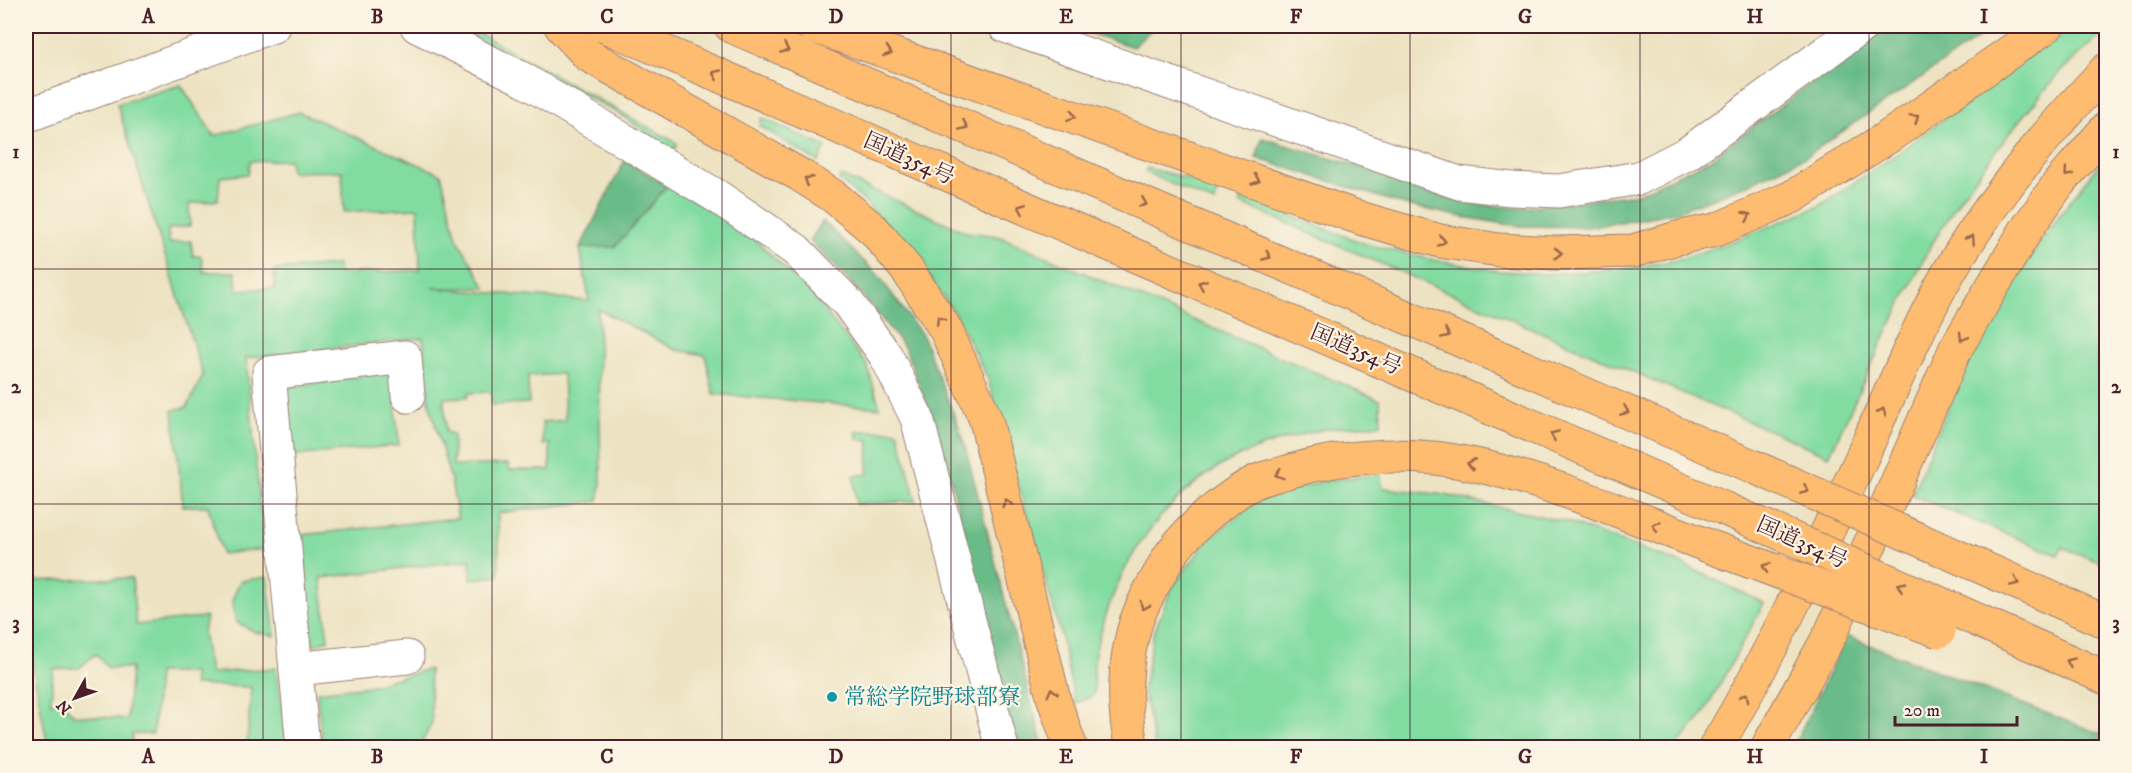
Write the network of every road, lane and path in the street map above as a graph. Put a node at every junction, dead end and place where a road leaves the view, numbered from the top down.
1 (273, 26) edge
2 (417, 26) edge
3 (561, 26) edge
4 (605, 26) edge
5 (731, 26) edge
6 (813, 26) edge
7 (1005, 26) edge
8 (1862, 26) edge
9 (2047, 26) edge
10 (2106, 70) edge
11 (26, 116) edge
12 (2106, 129) edge
13 (408, 396) dead end
14 (1947, 620) junction
15 (2106, 622) edge
16 (407, 657) dead end
17 (296, 669) junction
18 (2106, 678) edge
19 (303, 747) edge
20 (1002, 747) edge
21 (1071, 747) edge
22 (1132, 747) edge
23 (1715, 747) edge
24 (1767, 747) edge

1 - 11 street
2 - 20 street
21 -> 3 highway
14 -> 4 highway, 国道354号, bridge
5 -> 15 highway, bridge
6 -> 9 highway
7 - 8 street
23 -> 10 highway
12 -> 24 highway
13 - 17 street
18 -> 14 highway, 国道354号
14 -> 22 highway, bridge
16 - 17 street
17 - 19 street

